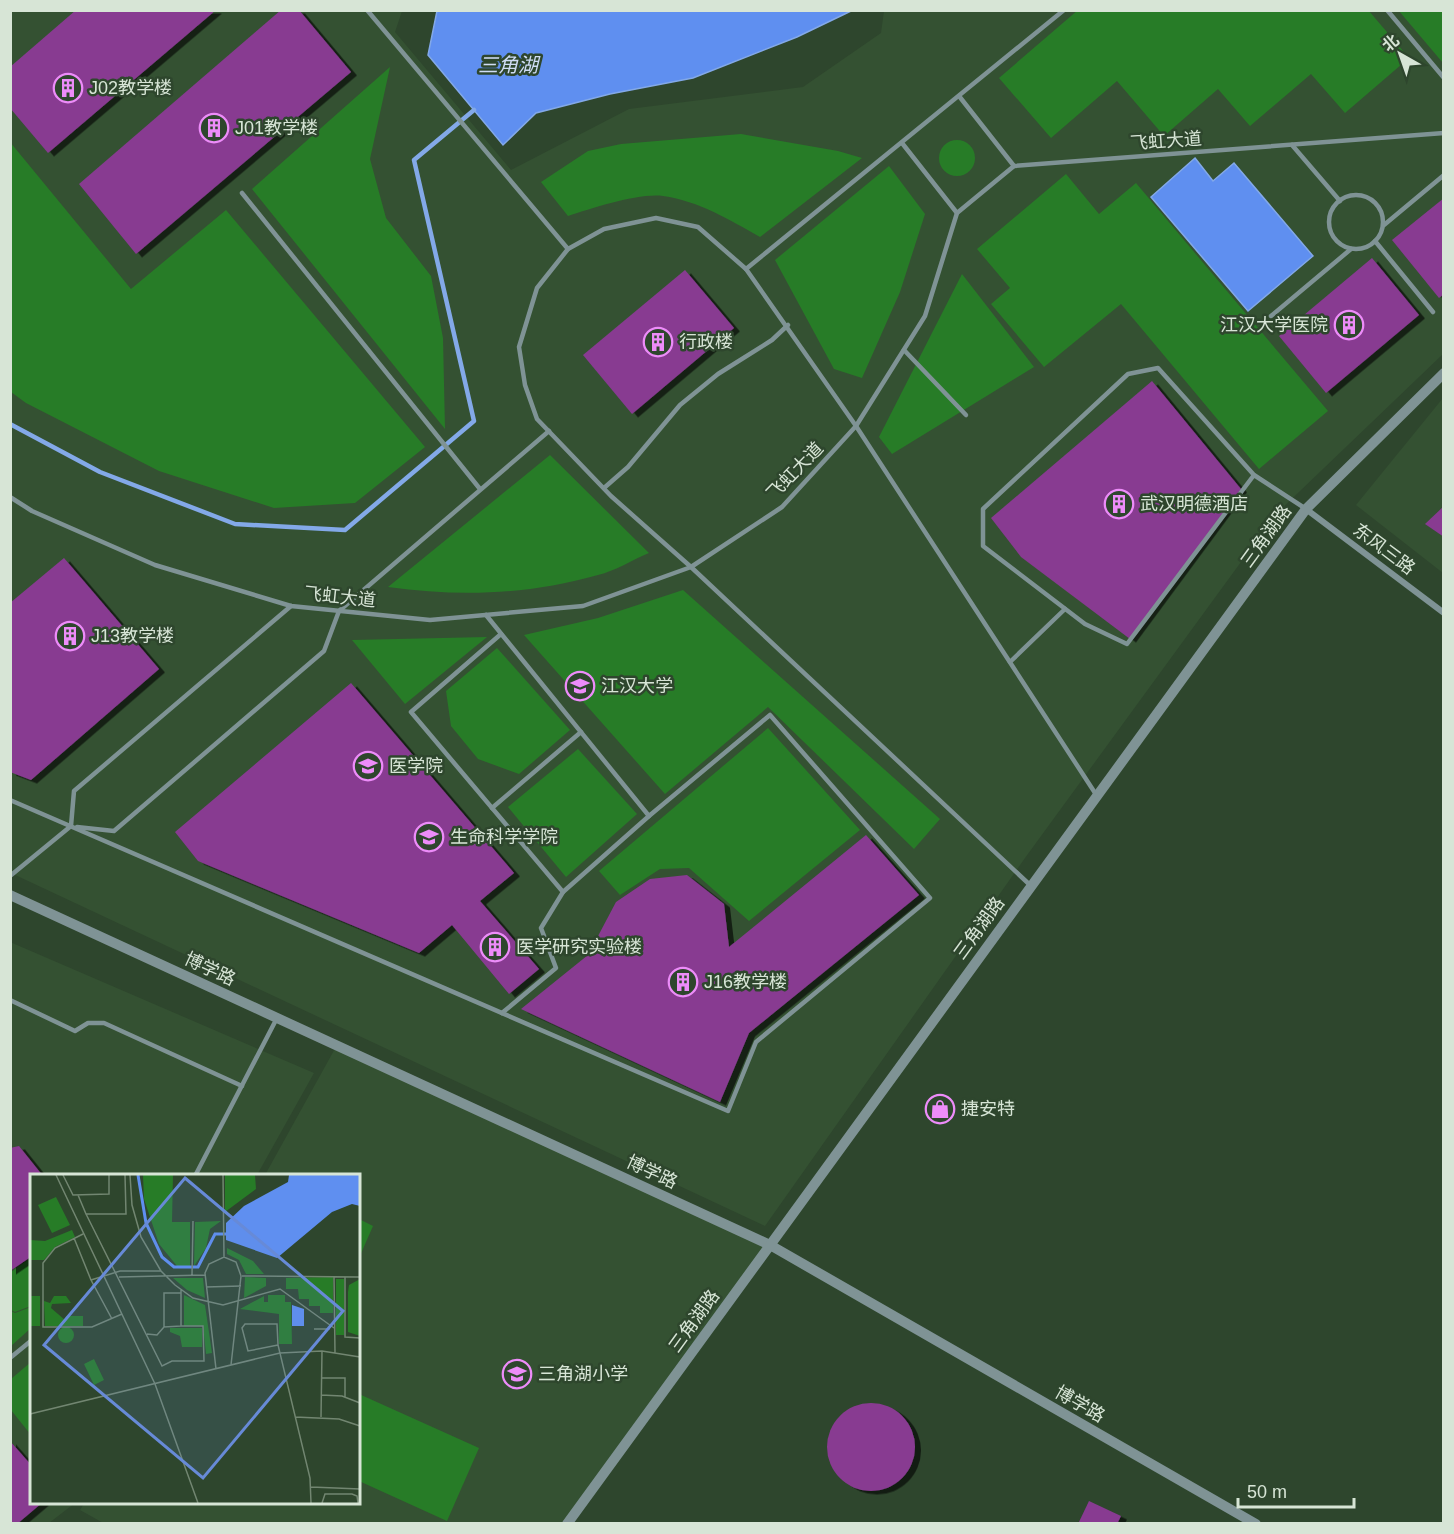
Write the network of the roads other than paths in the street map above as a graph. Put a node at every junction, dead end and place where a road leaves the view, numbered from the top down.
1 (367, 10) edge
2 (1064, 10) edge
3 (1387, 10) edge
4 (1443, 78) edge
5 (958, 96) junction
6 (1443, 133) edge
7 (902, 143) junction
8 (1292, 145) junction
9 (1014, 166) junction
10 (1443, 175) edge
11 (242, 193) dead end
12 (1340, 201) junction
13 (957, 213) junction
14 (1383, 226) junction
15 (1375, 241) junction
16 (568, 249) junction
17 (1351, 249) junction
18 (746, 269) junction
19 (1433, 312) dead end
20 (1271, 316) dead end
21 (788, 325) junction
22 (904, 350) junction
23 (1443, 374) edge
24 (966, 414) dead end
25 (856, 426) junction
26 (549, 431) junction
27 (1254, 475) junction
28 (604, 488) junction
29 (480, 489) junction
30 (10, 497) edge
31 (1306, 509) junction
32 (691, 567) junction
33 (291, 606) junction
34 (1065, 609) junction
35 (339, 611) junction
36 (1443, 613) edge
37 (486, 615) junction
38 (501, 634) junction
39 (1010, 662) junction
40 (581, 732) junction
41 (1097, 796) junction
42 (10, 800) edge
43 (492, 808) junction
44 (649, 816) junction
45 (71, 826) junction
46 (10, 876) edge
47 (1030, 885) junction
48 (563, 892) junction
49 (10, 895) edge
50 (10, 1000) edge
51 (502, 1013) junction
52 (277, 1018) junction
53 (242, 1086) junction
54 (196, 1174) edge
55 (770, 1245) junction
56 (30, 1342) edge
57 (10, 1358) edge
58 (567, 1524) edge
59 (1256, 1524) edge

1 - 16 lane
2 - 5 lane
3 - 4 lane
5 - 7 lane
5 - 9 lane
6 - 8 lane, 飞虹大道
7 - 13 lane
7 - 18 lane
8 - 9 lane, 飞虹大道
8 - 12 lane
9 - 13 lane
10 - 14 lane
11 - 29 lane
12 - 14 lane
12 - 17 lane
13 - 22 lane, 飞虹大道
14 - 15 lane
15 - 17 lane
15 - 19 lane
16 - 18 lane
16 - 26 lane
17 - 20 lane
18 - 21 lane
21 - 25 lane
21 - 28 lane
22 - 24 lane
22 - 25 lane, 飞虹大道
23 - 31 street, 三角湖路
25 - 32 lane, 飞虹大道
25 - 39 lane
26 - 28 lane
26 - 29 lane
27 - 31 lane
27 - 34 lane
27 - 34 lane
28 - 32 lane
29 - 35 lane
30 - 33 lane, 飞虹大道
31 - 36 street, 东风三路
31 - 41 street, 三角湖路
32 - 37 lane, 飞虹大道
32 - 47 lane
33 - 35 lane, 飞虹大道
33 - 45 lane
34 - 39 lane
35 - 37 lane, 飞虹大道
35 - 45 lane
37 - 38 lane
38 - 40 lane
38 - 43 lane
39 - 41 lane
40 - 43 lane
40 - 44 lane
41 - 47 street, 三角湖路
42 - 45 lane
43 - 48 lane
44 - 48 lane
44 - 51 lane
45 - 46 lane
45 - 51 lane
47 - 55 street, 三角湖路
48 - 51 lane
49 - 52 street, 博学路
50 - 53 lane
52 - 53 lane
52 - 55 street, 博学路
53 - 54 lane
55 - 58 street, 三角湖路
55 - 59 street, 博学路
56 - 57 lane

